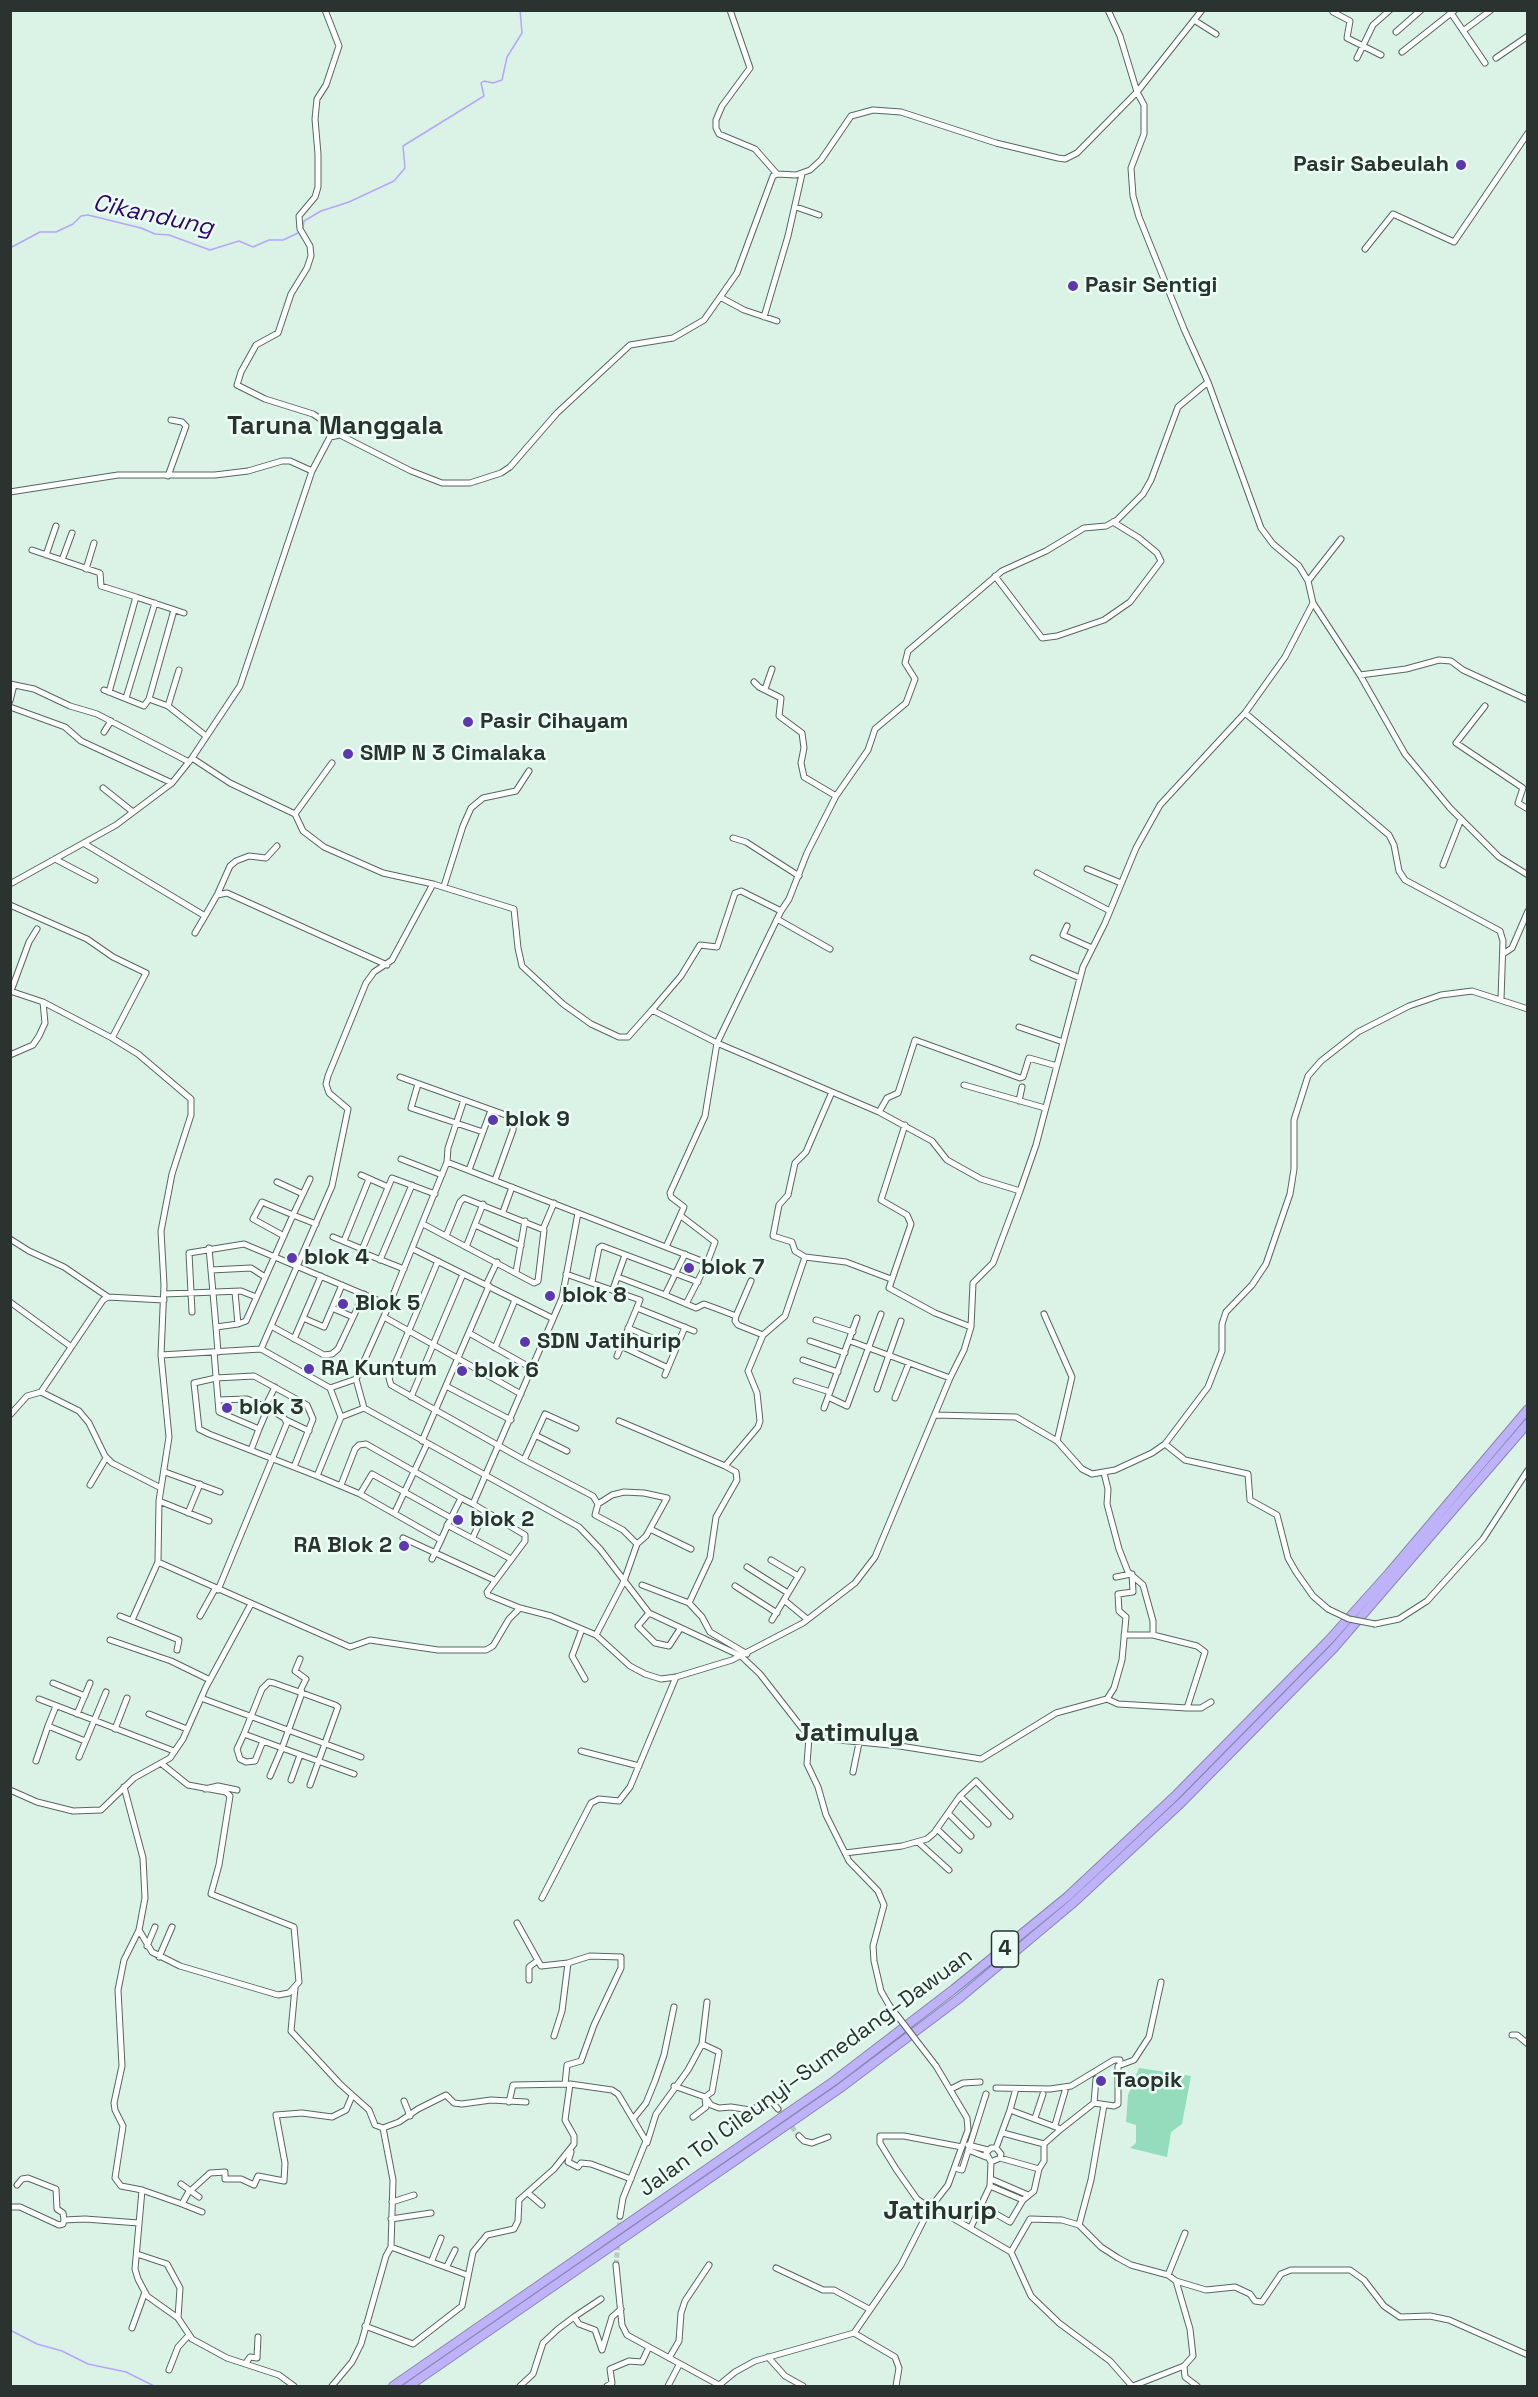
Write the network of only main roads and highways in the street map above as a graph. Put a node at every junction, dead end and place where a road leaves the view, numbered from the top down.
1 (1527, 1409) edge
2 (1527, 1423) edge
3 (393, 2386) edge
4 (409, 2386) edge

1 - 3 highway, Jalan Tol Cileunyi–Sumedang–Dawuan / 4
2 - 4 highway, Jalan Tol Cileunyi–Sumedang–Dawuan / 4

